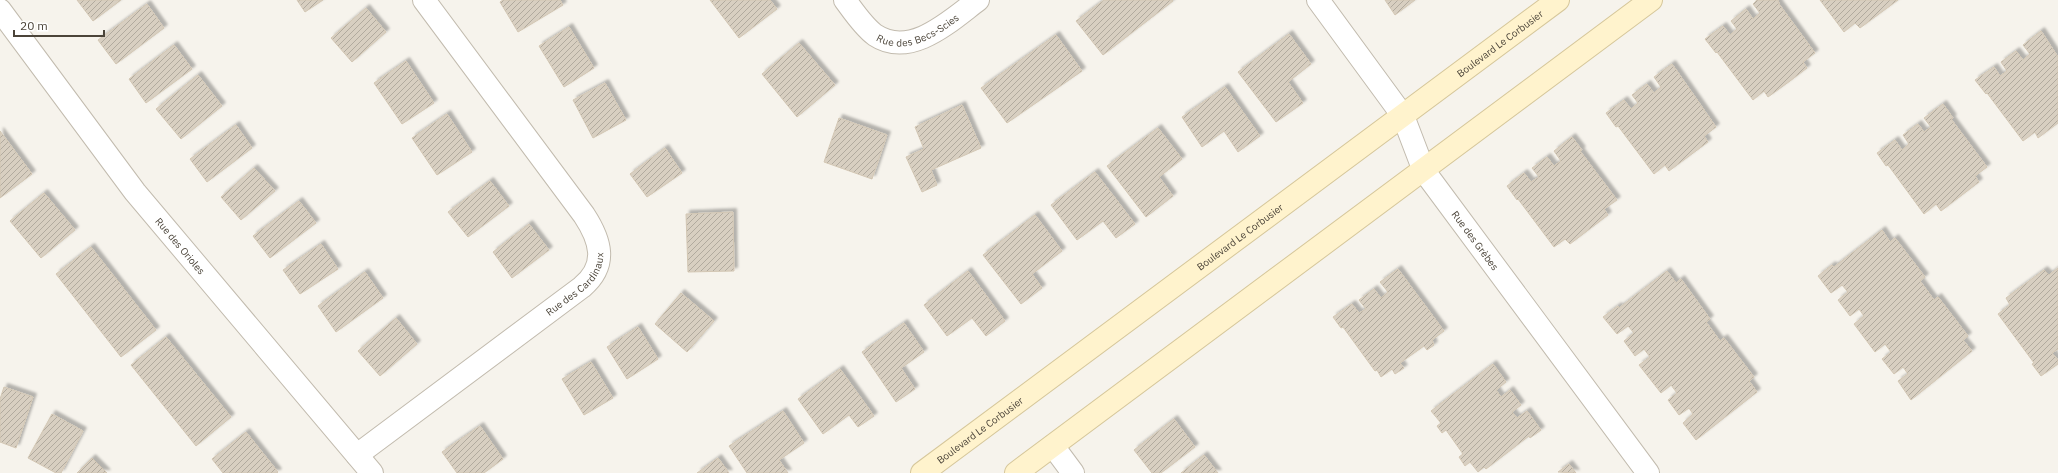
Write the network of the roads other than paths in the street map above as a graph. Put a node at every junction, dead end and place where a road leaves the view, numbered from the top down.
1 (424, 0) edge
2 (844, 0) edge
3 (978, 0) edge
4 (1318, 0) edge
5 (1558, 0) edge
6 (1651, 0) edge
7 (0, 10) edge
8 (1403, 116) junction
9 (1424, 171) junction
10 (1053, 446) junction
11 (357, 455) junction
12 (372, 473) edge
13 (922, 473) edge
14 (1016, 473) edge
15 (1073, 473) edge
16 (1648, 473) edge

1 - 11 street, Rue des Cardinaux
2 - 3 street, Rue des Becs-Scies
4 - 8 street, Rue des Grèbes
5 - 8 street, Boulevard Le Corbusier
6 - 9 street
7 - 11 street, Rue des Orioles
8 - 9 street, Rue des Grèbes
8 - 13 street, Boulevard Le Corbusier
9 - 10 street
9 - 16 street, Rue des Grèbes
10 - 14 street
10 - 15 street
11 - 12 street, Rue des Orioles

